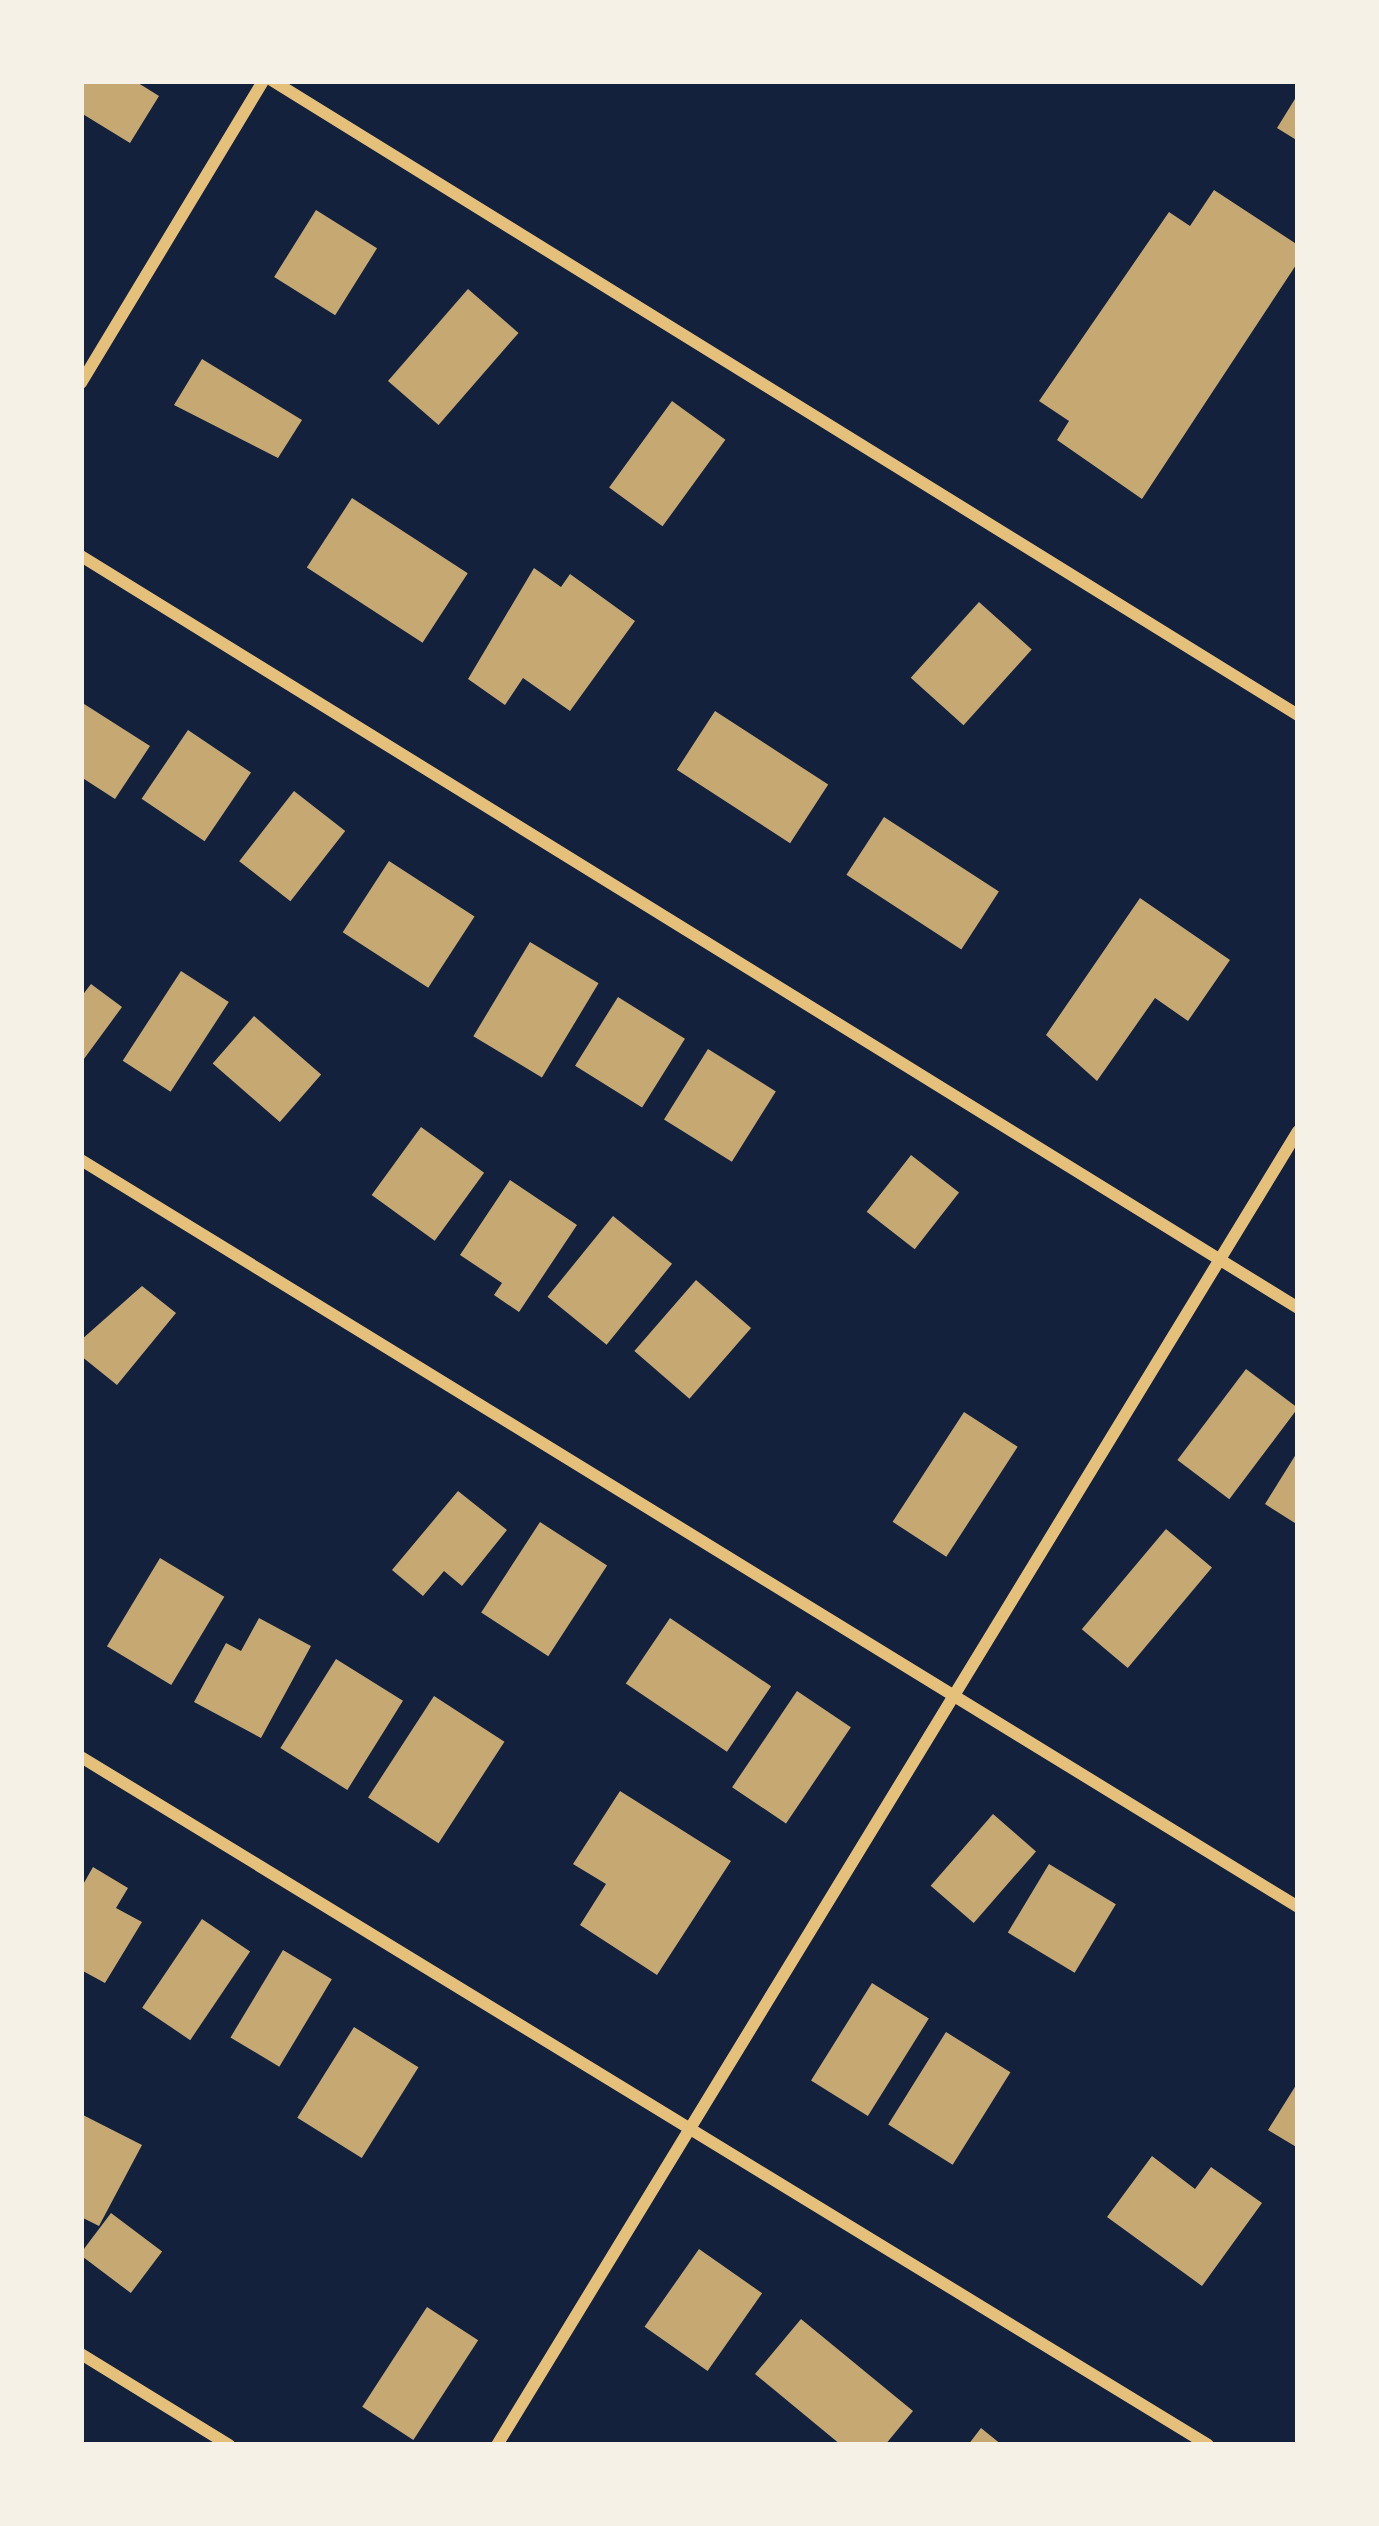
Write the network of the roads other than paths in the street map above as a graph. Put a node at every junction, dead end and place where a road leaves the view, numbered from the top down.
1 (263, 81) edge
2 (273, 81) edge
3 (81, 383) edge
4 (81, 556) edge
5 (1298, 715) edge
6 (1298, 1130) edge
7 (81, 1160) edge
8 (1220, 1259) junction
9 (1298, 1308) edge
10 (954, 1693) junction
11 (81, 1757) edge
12 (1298, 1907) edge
13 (692, 2124) junction
14 (81, 2354) edge
15 (229, 2445) edge
16 (497, 2445) edge
17 (1208, 2445) edge

1 - 3 street
2 - 5 street
4 - 8 street
6 - 8 street
7 - 10 street
8 - 9 street
8 - 10 street
10 - 12 street
10 - 13 street
11 - 13 street
13 - 16 street
13 - 17 street
14 - 15 street

